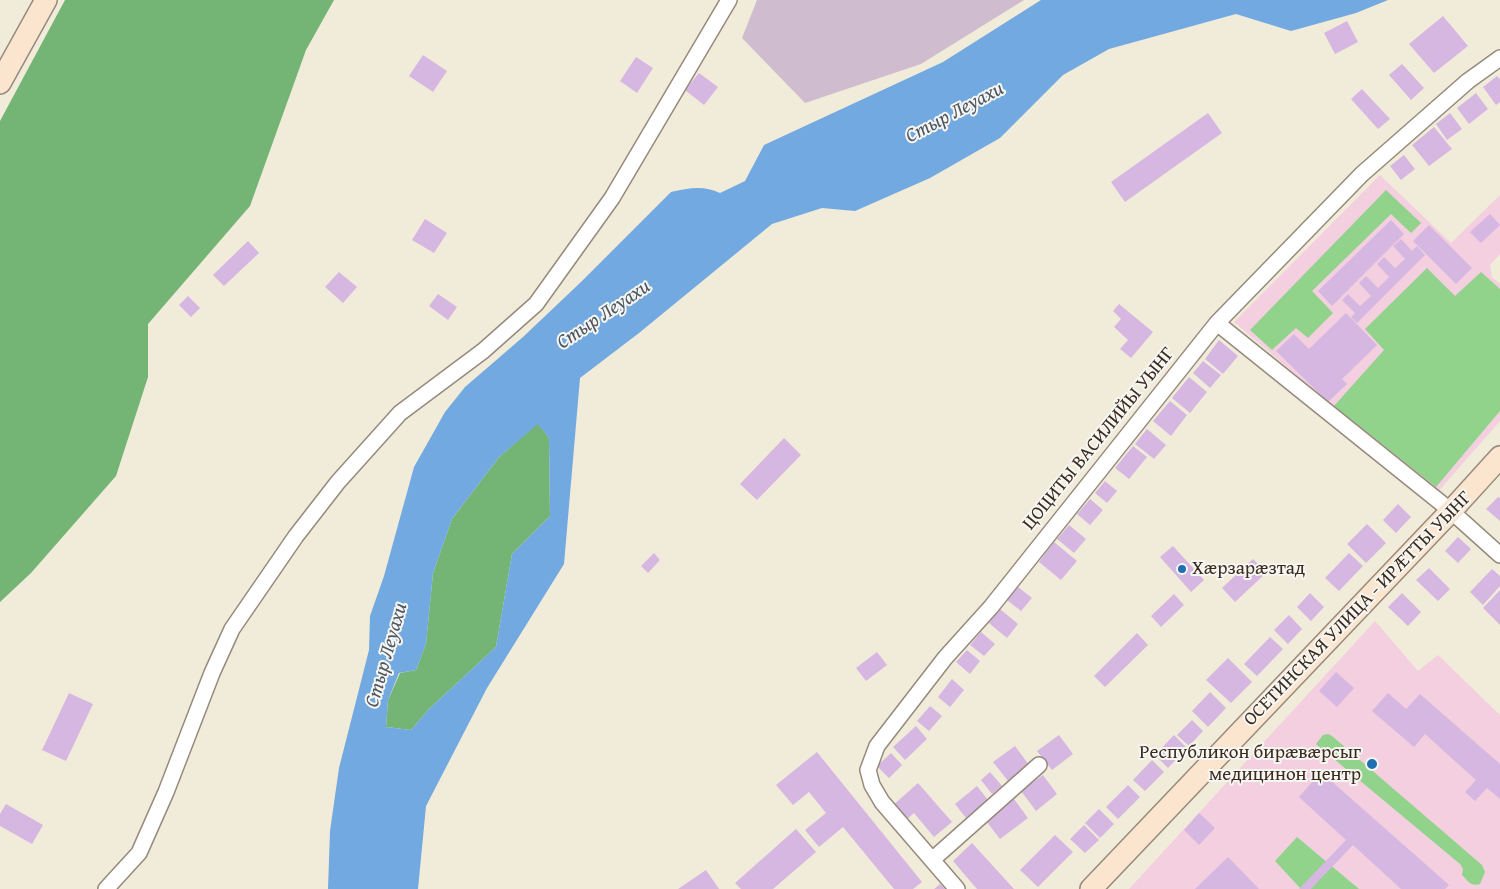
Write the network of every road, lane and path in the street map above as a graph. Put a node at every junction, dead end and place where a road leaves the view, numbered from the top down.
1 (46, 0) edge
2 (728, 0) edge
3 (1500, 58) edge
4 (0, 83) edge
5 (1217, 324) junction
6 (1500, 457) edge
7 (1451, 511) junction
8 (1500, 555) edge
9 (1040, 765) dead end
10 (932, 860) junction
11 (106, 889) edge
12 (957, 889) edge
13 (1091, 889) edge

1 - 4 street
2 - 11 street
3 - 5 street, ЦОЦИТЫ ВАСИЛИЙЫ УЫНГ
5 - 7 street
5 - 10 street, ЦОЦИТЫ ВАСИЛИЙЫ УЫНГ
6 - 7 street, ОСЕТИНСКАЯ УЛИЦА - ИРÆТТЫ УЫНГ
7 - 8 street
7 - 13 street, ОСЕТИНСКАЯ УЛИЦА - ИРÆТТЫ УЫНГ
9 - 10 street
10 - 12 street, ЦОЦИТЫ ВАСИЛИЙЫ УЫНГ

